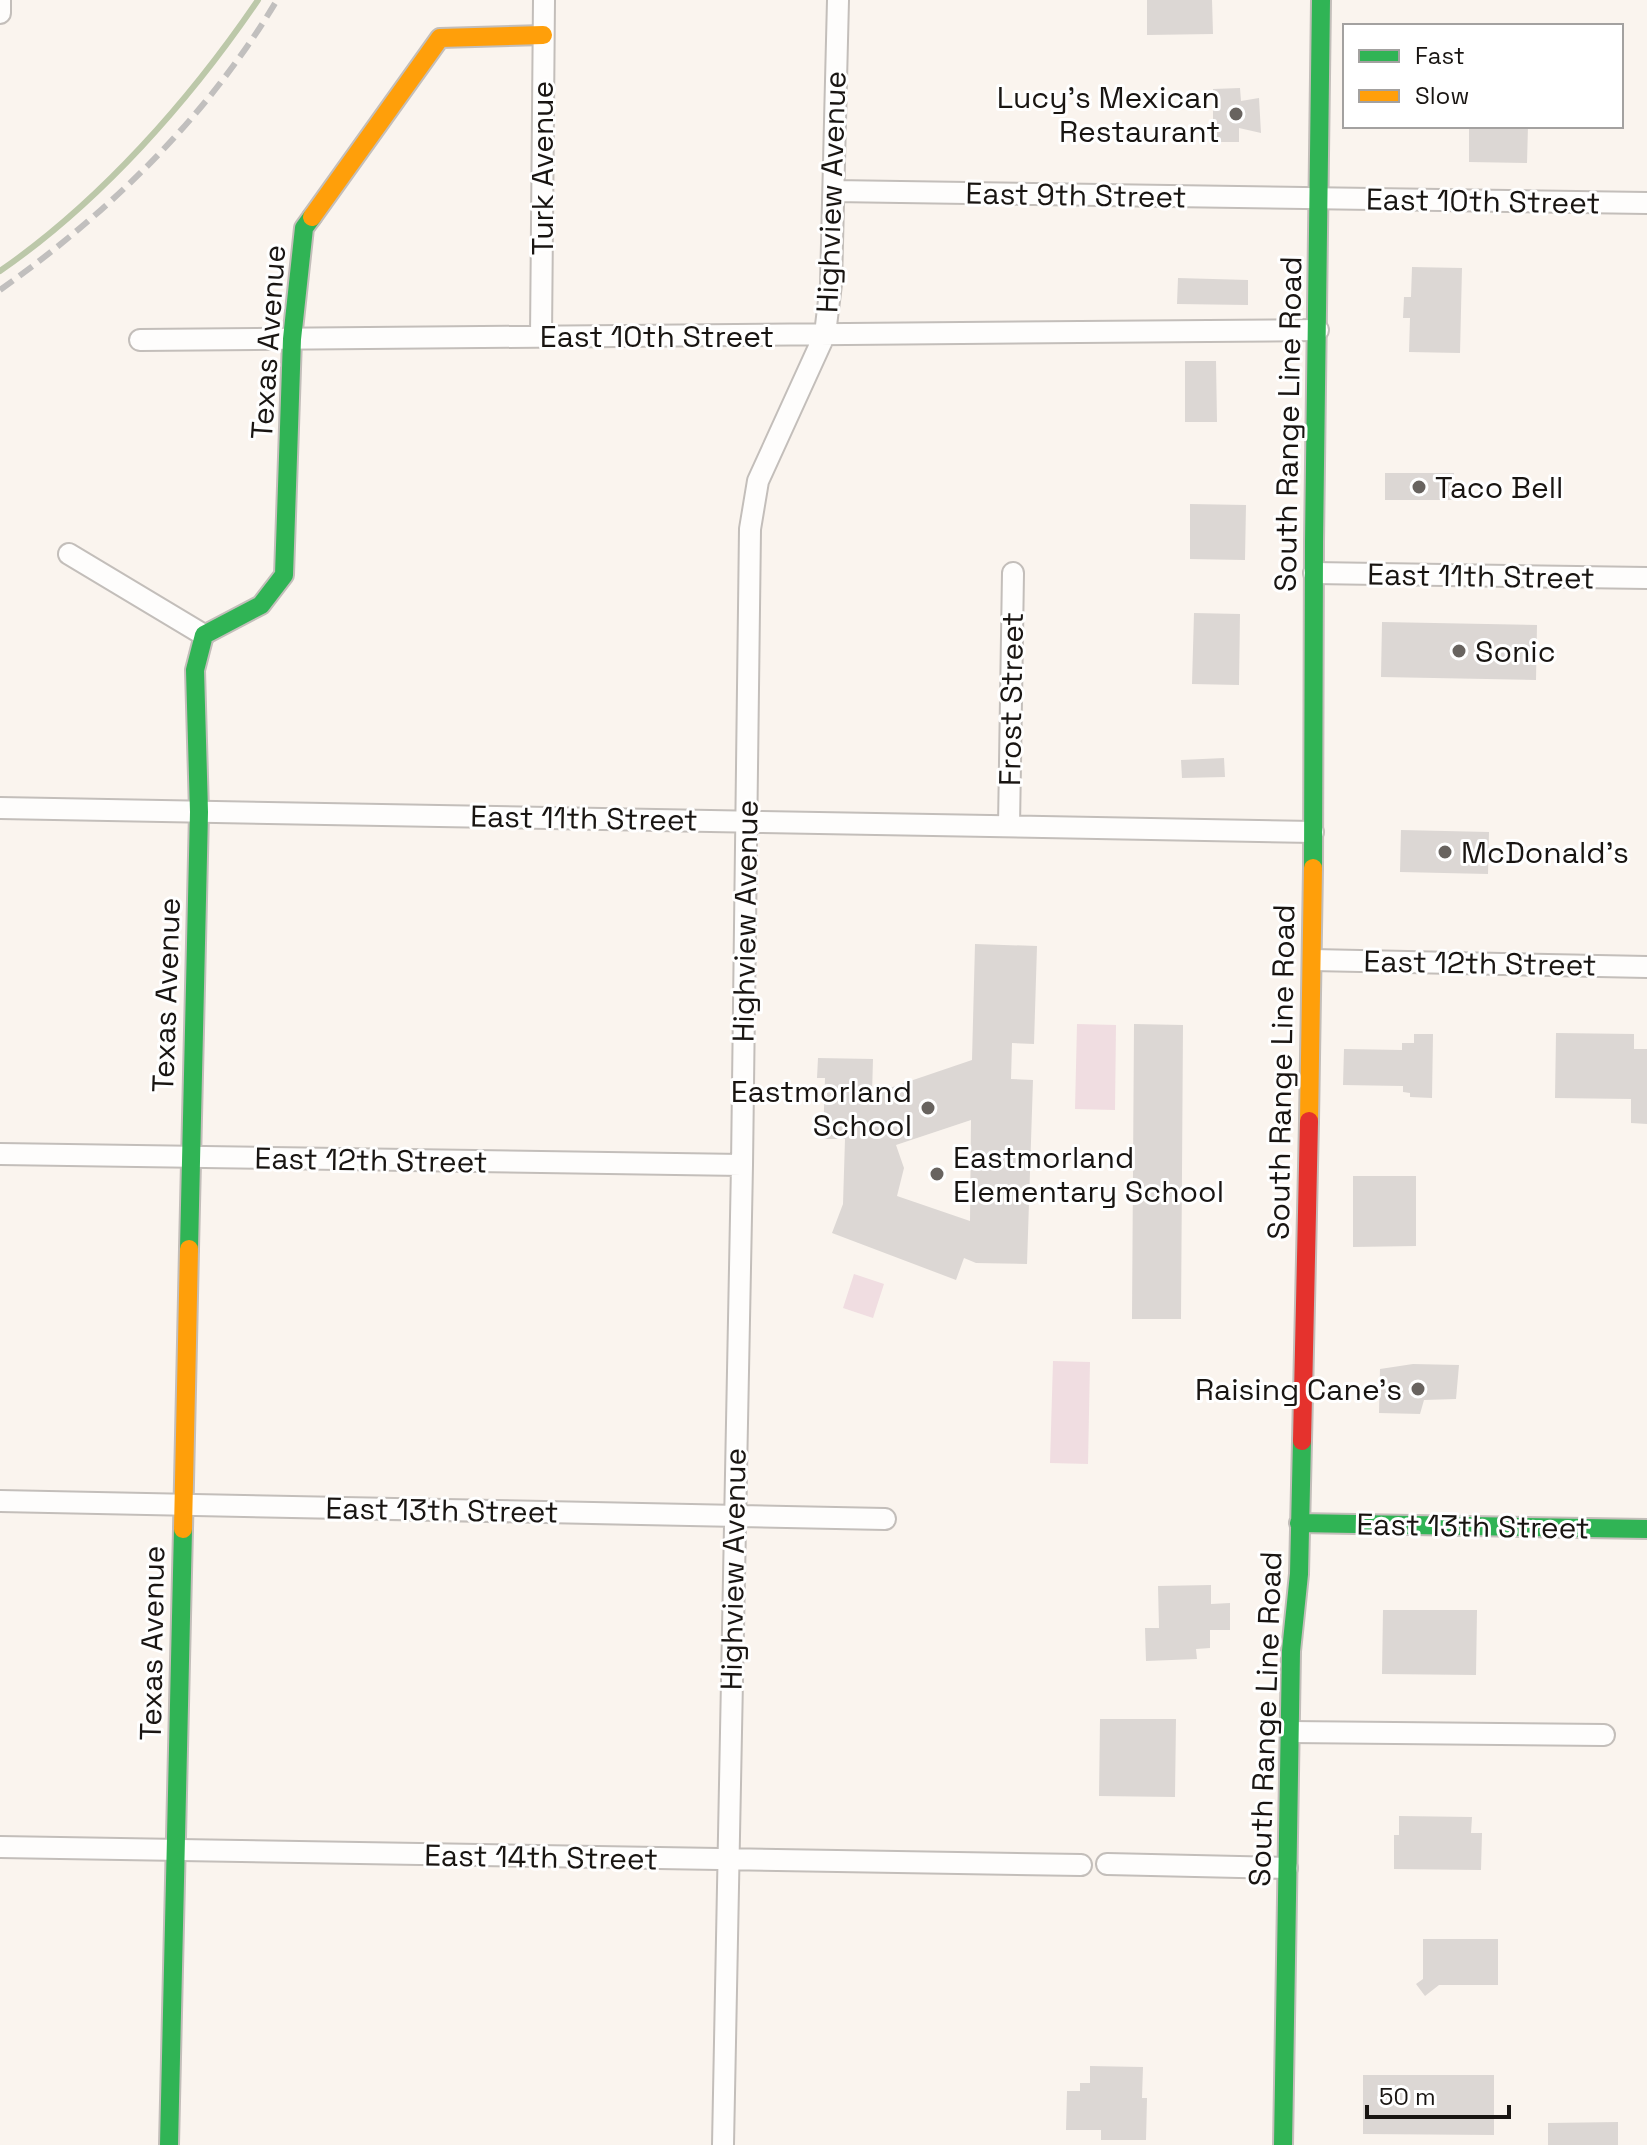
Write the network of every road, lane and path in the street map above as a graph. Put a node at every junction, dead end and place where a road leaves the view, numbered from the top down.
1 (0, 0) edge
2 (544, 0) edge
3 (838, 0) edge
4 (1321, 0) edge
5 (0, 13) edge
6 (543, 35) junction
7 (834, 191) junction
8 (1319, 198) junction
9 (1647, 203) edge
10 (1318, 330) junction
11 (825, 334) junction
12 (541, 337) junction
13 (292, 339) junction
14 (140, 340) dead end
15 (69, 554) dead end
16 (1013, 573) dead end
17 (1314, 573) junction
18 (1647, 578) edge
19 (204, 635) junction
20 (0, 808) edge
21 (199, 812) junction
22 (747, 820) junction
23 (1009, 826) junction
24 (1313, 832) junction
25 (1313, 960) junction
26 (1647, 967) edge
27 (0, 1154) edge
28 (190, 1157) junction
29 (742, 1165) junction
30 (0, 1501) edge
31 (184, 1504) junction
32 (733, 1516) junction
33 (885, 1519) dead end
34 (1299, 1523) junction
35 (1647, 1529) edge
36 (1290, 1732) junction
37 (1604, 1735) dead end
38 (0, 1847) edge
39 (175, 1850) junction
40 (727, 1860) junction
41 (1107, 1864) dead end
42 (1081, 1865) dead end
43 (1287, 1868) junction
44 (1284, 2116) junction
45 (169, 2145) edge
46 (723, 2145) edge
47 (1269, 2145) edge
48 (1283, 2145) edge

1 - 5 street
2 - 6 street, Turk Avenue
3 - 7 street, Highview Avenue
4 - 8 street, South Range Line Road
6 - 12 street, Turk Avenue
6 - 13 street, Texas Avenue
7 - 8 street, East 9th Street
7 - 11 street, Highview Avenue
8 - 9 street, East 10th Street
8 - 10 street, South Range Line Road
10 - 11 street, East 10th Street
10 - 17 street, South Range Line Road
11 - 12 street, East 10th Street
11 - 22 street, Highview Avenue
12 - 13 street, East 10th Street
13 - 14 street, East 10th Street
13 - 19 street, Texas Avenue
15 - 19 street
16 - 23 street, Frost Street
17 - 18 street, East 11th Street
17 - 24 street, South Range Line Road
19 - 21 street, Texas Avenue
20 - 21 street, East 11th Street
21 - 22 street, East 11th Street
21 - 28 street, Texas Avenue
22 - 23 street, East 11th Street
22 - 29 street, Highview Avenue
23 - 24 street, East 11th Street
24 - 25 street, South Range Line Road
25 - 26 street, East 12th Street
25 - 34 street, South Range Line Road
27 - 28 street, East 12th Street
28 - 29 street, East 12th Street
28 - 31 street, Texas Avenue
29 - 32 street, Highview Avenue
30 - 31 street, East 13th Street
31 - 32 street, East 13th Street
31 - 39 street, Texas Avenue
32 - 33 street, East 13th Street
32 - 40 street, Highview Avenue
34 - 35 street, East 13th Street
34 - 36 street, South Range Line Road
36 - 37 street
36 - 43 street, South Range Line Road
38 - 39 street, East 14th Street
39 - 40 street, East 14th Street
39 - 45 street, Texas Avenue
40 - 42 street, East 14th Street
40 - 46 street, Highview Avenue
41 - 43 street
43 - 44 street, South Range Line Road
44 - 47 street
44 - 48 street, South Range Line Road

